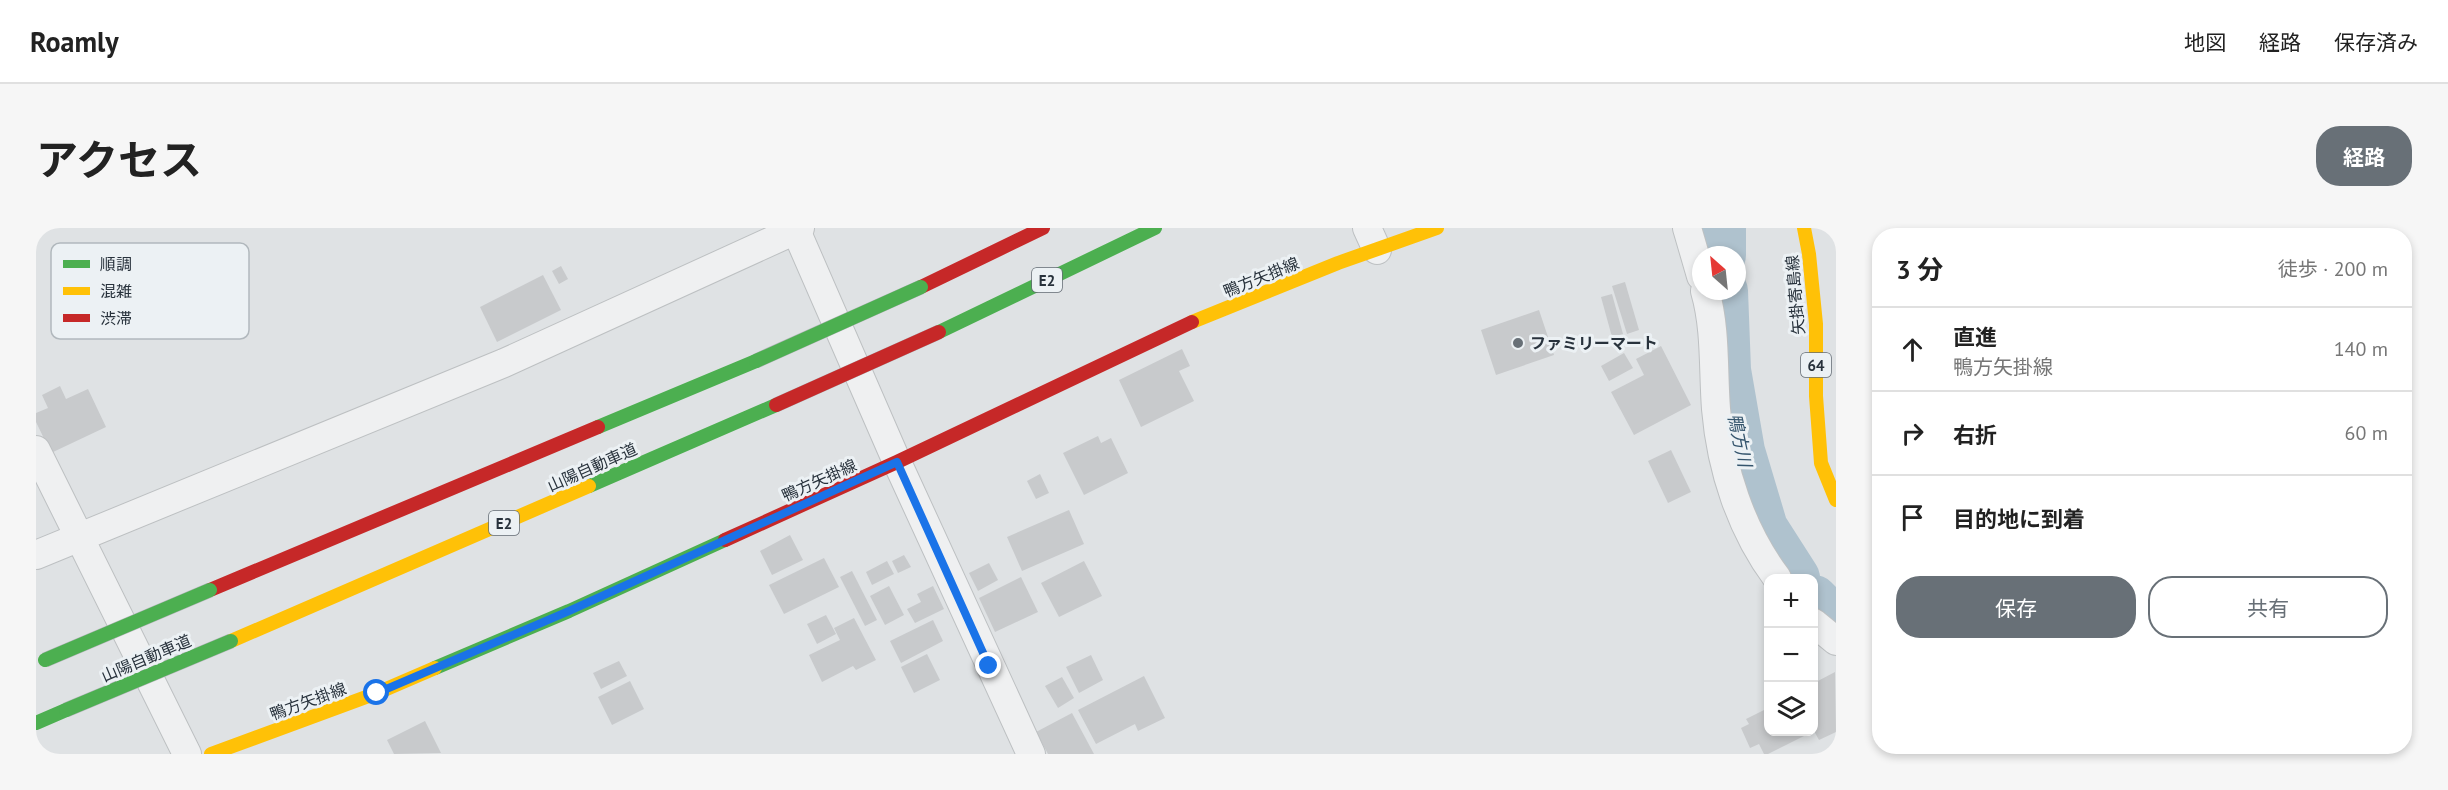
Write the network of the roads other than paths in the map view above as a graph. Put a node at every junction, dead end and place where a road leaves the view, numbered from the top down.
1 (1043, 228) edge
2 (1155, 228) edge
3 (1437, 228) edge
4 (1687, 228) edge
5 (1804, 228) edge
6 (797, 229) edge
7 (1372, 239) edge
8 (1692, 246) edge
9 (1708, 300) edge
10 (36, 450) edge
11 (897, 462) junction
12 (1836, 500) edge
13 (78, 538) junction
14 (36, 555) edge
15 (1774, 574) edge
16 (1818, 626) edge
17 (1836, 641) edge
18 (40, 662) edge
19 (36, 723) edge
20 (187, 754) edge
21 (211, 754) edge
22 (1031, 754) edge

1 - 18 main road, 山陽自動車道, bridge
2 - 19 main road, 山陽自動車道 / E2, bridge
3 - 7 main road, 鴨方矢掛線
4 - 8 street
5 - 12 main road, 矢掛寄島線 / 64
6 - 11 street
6 - 13 street
7 - 11 main road, 鴨方矢掛線
9 - 15 street
10 - 13 street
11 - 21 main road, 鴨方矢掛線
11 - 22 street
13 - 14 street
13 - 20 street
16 - 17 street

